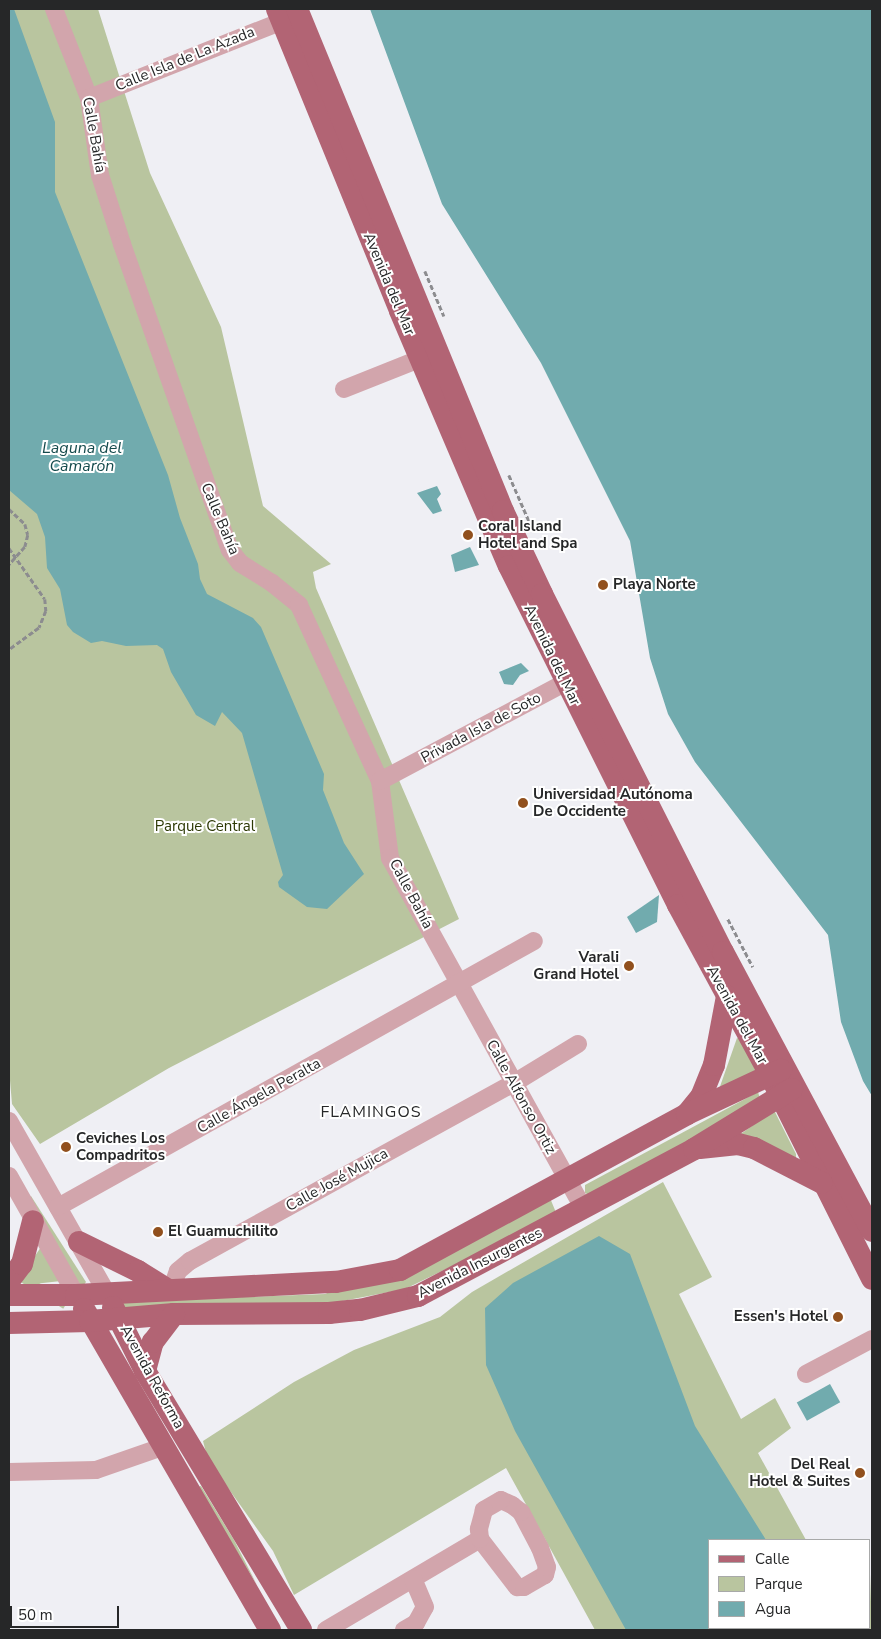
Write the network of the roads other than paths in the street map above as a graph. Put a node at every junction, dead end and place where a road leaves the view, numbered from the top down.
1 (54, 9) edge
2 (289, 13) edge
3 (89, 98) junction
4 (430, 355) junction
5 (344, 389) dead end
6 (573, 679) junction
7 (380, 781) junction
8 (534, 941) dead end
9 (459, 985) junction
10 (727, 996) junction
11 (578, 1044) dead end
12 (783, 1081) junction
13 (514, 1083) junction
14 (687, 1114) junction
15 (9, 1121) edge
16 (694, 1149) junction
17 (10, 1181) edge
18 (567, 1181) junction
19 (43, 1182) junction
20 (822, 1183) junction
21 (58, 1207) junction
22 (584, 1209) junction
23 (33, 1221) junction
24 (872, 1230) edge
25 (79, 1242) junction
26 (872, 1279) edge
27 (9, 1281) edge
28 (169, 1289) junction
29 (106, 1292) junction
30 (9, 1295) edge
31 (76, 1295) junction
32 (174, 1314) junction
33 (119, 1319) junction
34 (90, 1321) junction
35 (9, 1323) edge
36 (872, 1338) edge
37 (145, 1371) junction
38 (806, 1374) dead end
39 (162, 1447) junction
40 (9, 1472) edge
41 (210, 1476) junction
42 (184, 1486) junction
43 (480, 1539) junction
44 (413, 1579) junction
45 (282, 1599) junction
46 (264, 1621) edge
47 (300, 1630) edge
48 (326, 1630) edge
49 (404, 1630) edge

1 - 3 street, Calle Bahía
2 - 3 street, Calle Isla de La Azada
2 - 4 main road, Avenida del Mar
3 - 7 street, Calle Bahía
4 - 5 street
4 - 6 main road, Avenida del Mar
6 - 7 street, Privada Isla de Soto
6 - 10 main road, Avenida del Mar
6 - 12 main road, Avenida del Mar
7 - 9 street, Calle Bahía
8 - 9 street, Calle Ángela Peralta
9 - 13 street, Calle Alfonso Ortiz
9 - 21 street, Calle Ángela Peralta
10 - 12 main road, Avenida del Mar
10 - 14 main road
11 - 13 street, Calle José Mujica
12 - 14 main road, Avenida Insurgentes
12 - 16 main road, Avenida Insurgentes
12 - 20 main road, Avenida del Mar
12 - 24 main road, Avenida del Mar
13 - 18 street, Calle Alfonso Ortiz
13 - 28 street, Calle José Mujica
14 - 18 main road, Avenida Insurgentes
15 - 19 street, Avenida Reforma
16 - 20 main road
16 - 22 main road, Avenida Insurgentes
17 - 19 street
17 - 23 street, Avenida Reforma
18 - 22 street, Calle Alfonso Ortiz
18 - 28 main road, Avenida Insurgentes
19 - 21 street, Avenida Reforma
20 - 26 main road, Avenida del Mar
21 - 25 street, Avenida Reforma
22 - 32 main road, Avenida Insurgentes
23 - 27 main road
23 - 31 street, Avenida Reforma
25 - 28 main road
25 - 29 street, Avenida Reforma
28 - 29 main road, Avenida Insurgentes
29 - 31 main road, Avenida Insurgentes
29 - 33 main road, Avenida Reforma
30 - 31 main road, Avenida Insurgentes
31 - 34 main road, Avenida Reforma
32 - 33 main road, Avenida Insurgentes
32 - 37 main road
33 - 34 main road, Avenida Insurgentes
33 - 37 main road, Avenida Reforma
34 - 35 main road, Avenida Insurgentes
34 - 39 main road, Avenida Reforma
36 - 38 street
37 - 41 main road, Avenida Reforma
39 - 40 street
39 - 42 main road, Avenida Reforma
41 - 42 main road
41 - 45 main road, Avenida Reforma
42 - 46 main road, Avenida Reforma
43 - 43 street
43 - 44 street
44 - 48 street
44 - 49 street
45 - 46 main road
45 - 47 main road, Avenida Reforma

